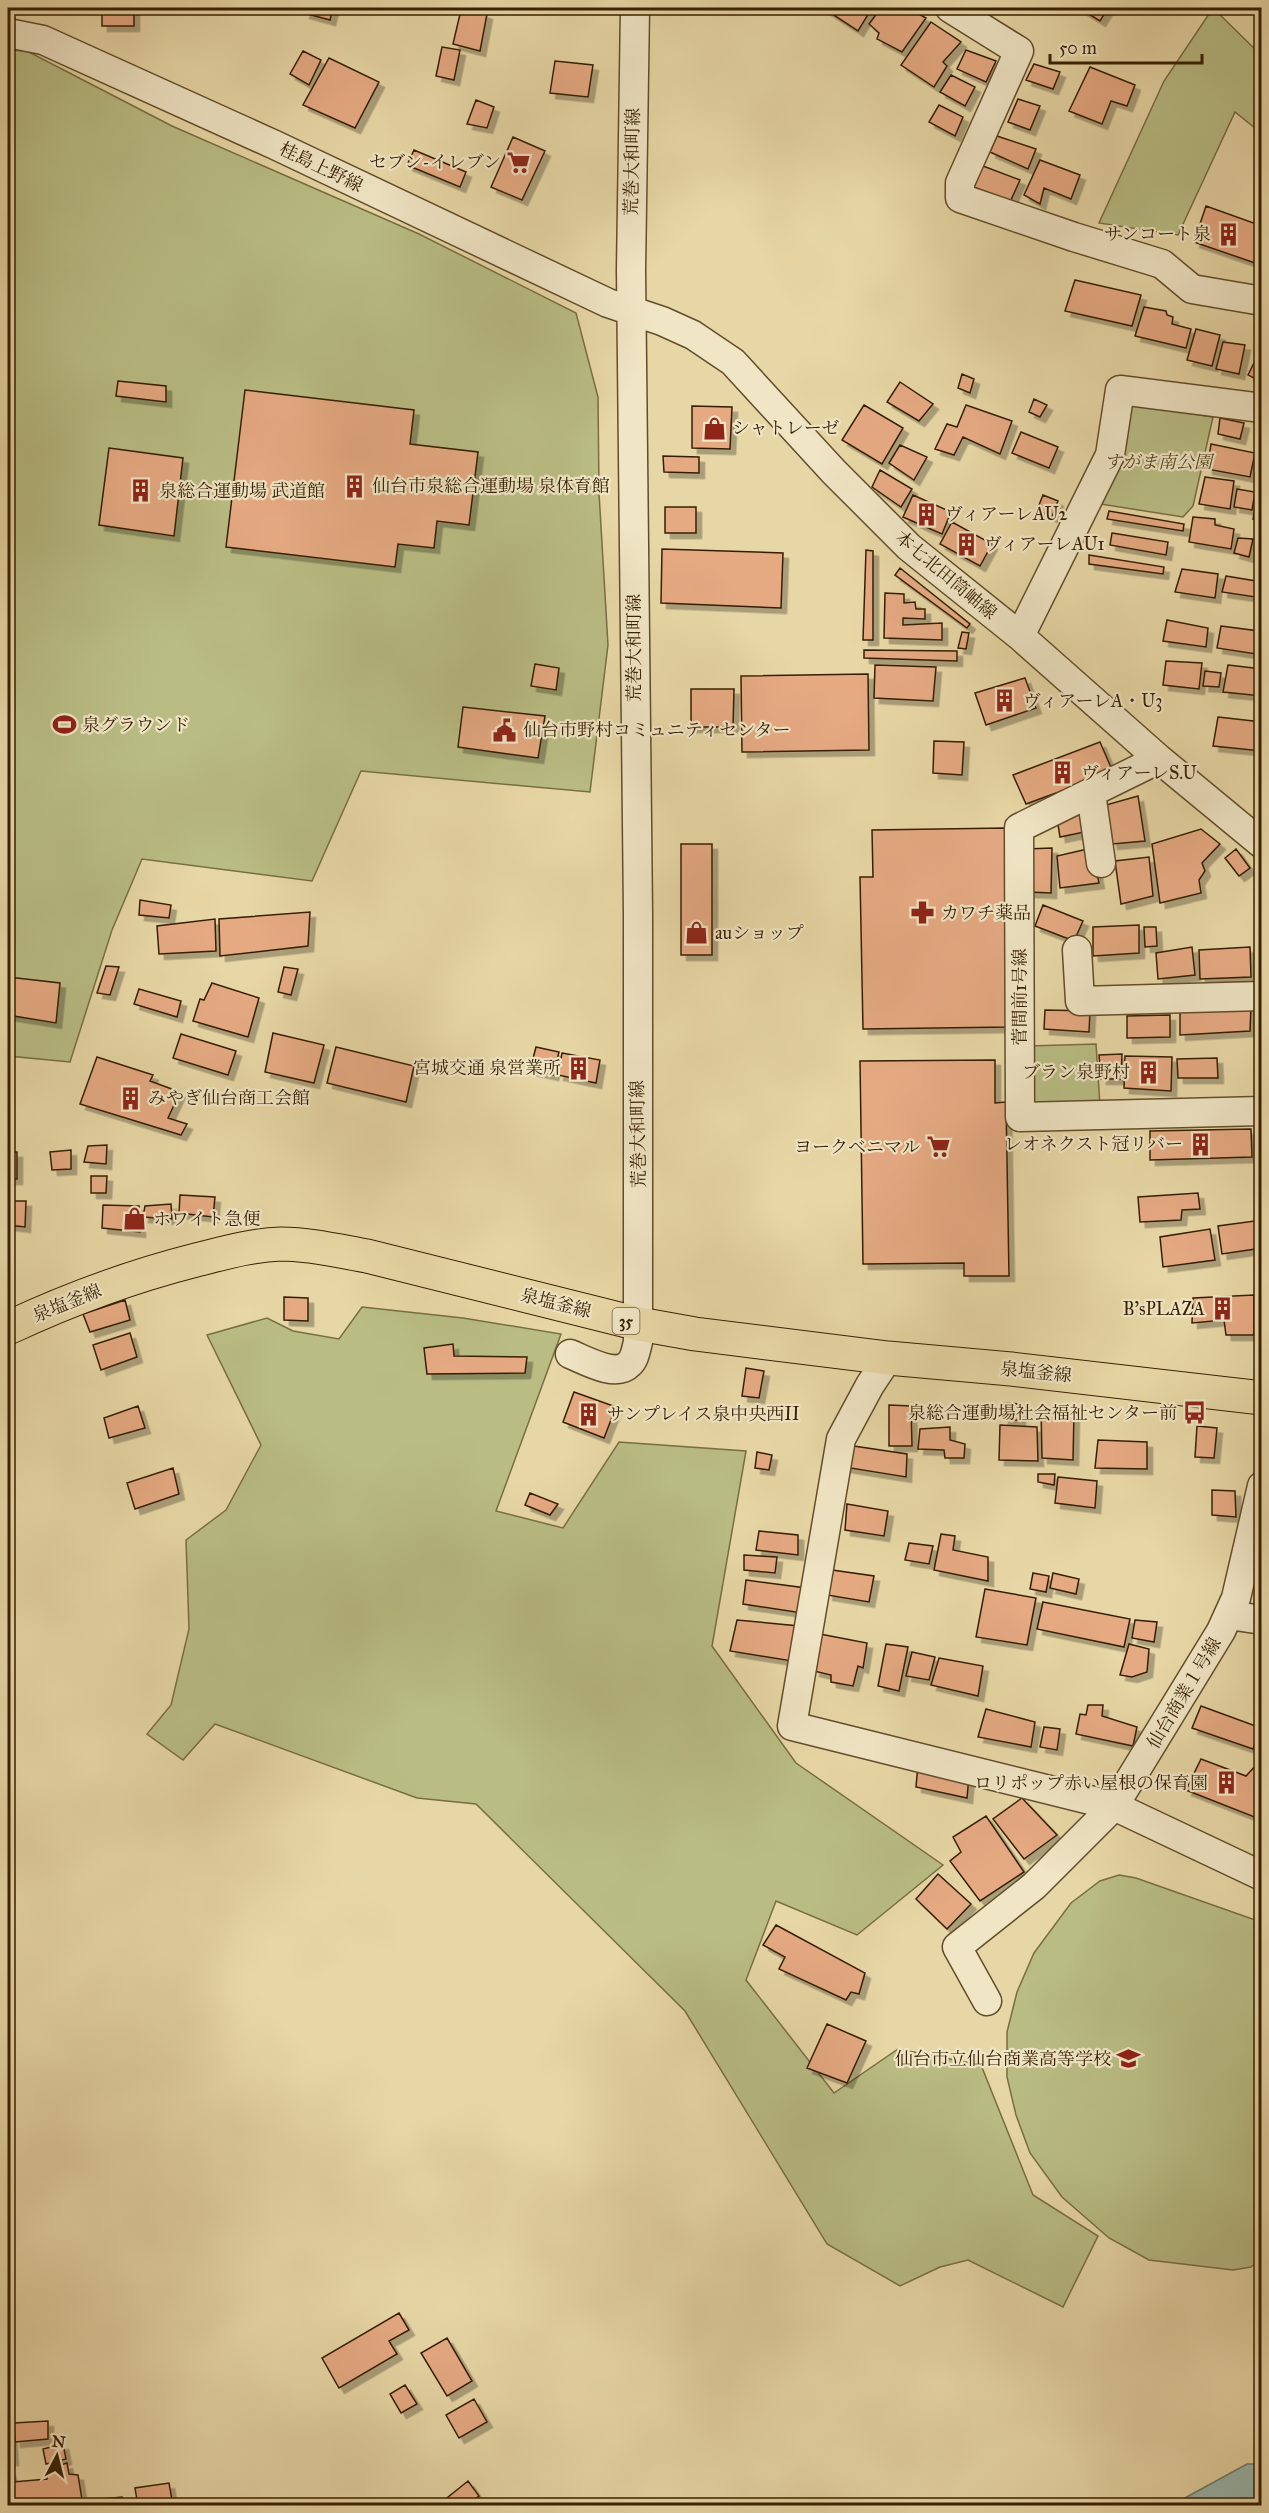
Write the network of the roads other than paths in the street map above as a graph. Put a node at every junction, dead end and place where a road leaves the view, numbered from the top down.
1 (635, 8) edge
2 (950, 8) edge
3 (8, 33) edge
4 (1262, 301) edge
5 (632, 310) junction
6 (1262, 408) edge
7 (1020, 636) junction
8 (1159, 759) junction
9 (1090, 793) junction
10 (1262, 844) edge
11 (1101, 863) dead end
12 (1077, 950) dead end
13 (1262, 996) edge
14 (1262, 1111) edge
15 (639, 1324) junction
16 (8, 1328) edge
17 (570, 1354) dead end
18 (888, 1358) junction
19 (1262, 1398) edge
20 (1262, 1486) edge
21 (1229, 1615) junction
22 (1262, 1620) edge
23 (1114, 1806) junction
24 (1262, 1876) edge
25 (987, 2001) dead end

1 - 5 street, 荒巻大和町線
2 - 4 street
3 - 5 street, 桂島上野線
5 - 7 street, 本七北田筒岫線
5 - 15 street, 荒巻大和町線
6 - 7 street
7 - 8 street, 本七北田筒岫線
8 - 9 street, 菅間前1号線
8 - 10 street, 本七北田筒岫線
9 - 11 street
9 - 14 street, 菅間前1号線
12 - 13 street
15 - 16 main road, 泉塩釜線 / 35
15 - 17 street, 荒巻大和町線
15 - 18 main road, 泉塩釜線 / 35
18 - 19 main road, 泉塩釜線 / 35
18 - 23 street
20 - 21 street, 仙台商業１号線
21 - 22 street
21 - 23 street, 仙台商業１号線
23 - 24 street
23 - 25 street, 仙台商業１号線

